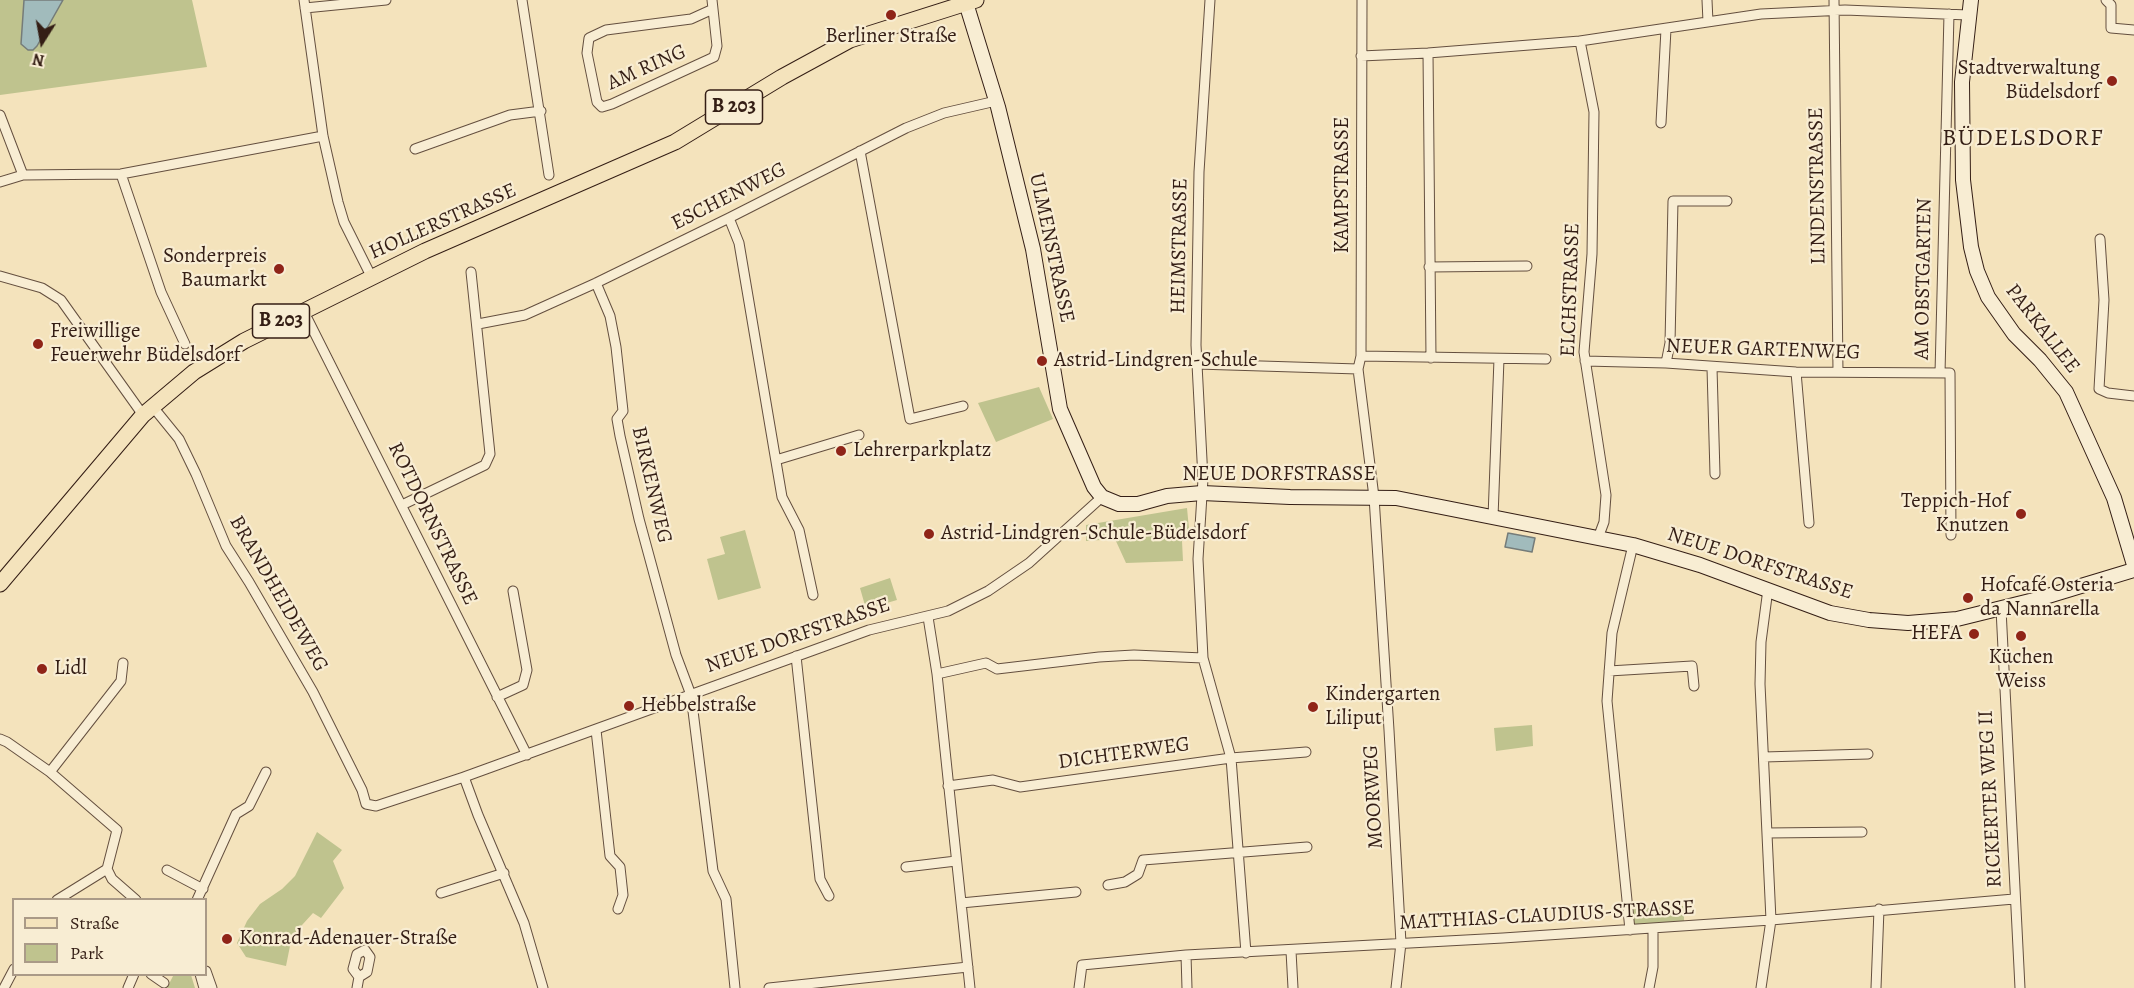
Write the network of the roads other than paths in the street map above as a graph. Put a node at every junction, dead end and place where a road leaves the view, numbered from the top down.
1 (386, 0) edge
2 (522, 0) edge
3 (1210, 0) edge
4 (1362, 0) edge
5 (1707, 0) edge
6 (1834, 0) edge
7 (1971, 0) edge
8 (2106, 0) edge
9 (971, 2) edge
10 (305, 4) edge
11 (712, 5) edge
12 (1834, 11) junction
13 (1949, 14) junction
14 (1968, 15) junction
15 (1708, 22) junction
16 (1666, 29) junction
17 (2134, 30) edge
18 (1580, 41) junction
19 (1428, 53) junction
20 (1361, 56) junction
21 (996, 101) junction
22 (541, 111) junction
23 (0, 115) edge
24 (1661, 123) dead end
25 (323, 136) junction
26 (415, 149) dead end
27 (860, 151) junction
28 (121, 174) junction
29 (23, 175) junction
30 (549, 176) dead end
31 (0, 182) edge
32 (1727, 201) dead end
33 (729, 218) junction
34 (2100, 239) dead end
35 (1527, 266) dead end
36 (1429, 267) junction
37 (471, 272) dead end
38 (0, 276) edge
39 (371, 276) junction
40 (596, 283) junction
41 (303, 310) junction
42 (478, 324) junction
43 (185, 344) dead end
44 (1361, 356) junction
45 (1431, 358) junction
46 (1499, 359) junction
47 (1546, 359) dead end
48 (1585, 361) junction
49 (1666, 363) junction
50 (1197, 364) junction
51 (1712, 368) junction
52 (1358, 369) junction
53 (1796, 372) junction
54 (1838, 372) junction
55 (1940, 373) junction
56 (2134, 396) edge
57 (963, 406) dead end
58 (148, 411) junction
59 (859, 435) dead end
60 (776, 460) junction
61 (1715, 474) dead end
62 (1202, 493) junction
63 (1102, 497) junction
64 (1374, 497) junction
65 (402, 505) junction
66 (1493, 517) junction
67 (1809, 523) dead end
68 (1951, 535) dead end
69 (1599, 538) junction
70 (1633, 545) junction
71 (2134, 565) edge
72 (2134, 570) edge
73 (0, 584) edge
74 (1768, 589) junction
75 (513, 591) dead end
76 (813, 595) dead end
77 (2001, 609) junction
78 (928, 617) junction
79 (796, 656) junction
80 (1203, 658) junction
81 (123, 663) dead end
82 (1609, 671) junction
83 (937, 674) junction
84 (1694, 686) dead end
85 (691, 695) junction
86 (497, 697) junction
87 (596, 730) junction
88 (0, 739) edge
89 (1306, 752) dead end
90 (1868, 753) dead end
91 (527, 755) junction
92 (1764, 757) junction
93 (1231, 758) junction
94 (50, 772) junction
95 (266, 772) dead end
96 (464, 777) junction
97 (948, 786) junction
98 (366, 804) joint
99 (1862, 832) dead end
100 (1767, 833) junction
101 (1307, 847) dead end
102 (1239, 852) junction
103 (956, 861) junction
104 (906, 867) dead end
105 (107, 868) junction
106 (166, 870) dead end
107 (504, 873) junction
108 (1108, 885) dead end
109 (203, 889) junction
110 (1076, 892) dead end
111 (441, 893) dead end
112 (829, 896) dead end
113 (60, 898) edge
114 (134, 898) edge
115 (198, 898) edge
116 (2014, 899) junction
117 (961, 903) junction
118 (618, 909) dead end
119 (1879, 909) junction
120 (1771, 920) junction
121 (1653, 928) junction
122 (1630, 930) junction
123 (1401, 943) junction
124 (1291, 951) junction
125 (1246, 953) junction
126 (1186, 956) junction
127 (968, 967) junction
128 (207, 974) edge
129 (153, 976) edge
130 (359, 977) dead end
131 (164, 983) dead end
132 (212, 988) edge
133 (357, 988) edge
134 (543, 988) edge
135 (735, 988) edge
136 (769, 988) edge
137 (970, 988) edge
138 (1079, 988) edge
139 (1187, 988) edge
140 (1293, 988) edge
141 (1396, 988) edge
142 (1649, 988) edge
143 (1761, 988) edge
144 (1876, 988) edge
145 (2020, 988) edge

1 - 10 street
2 - 22 street
3 - 50 street, HEIMSTRASSE
4 - 20 street, KAMPSTRASSE
5 - 15 street
6 - 12 street, LINDENSTRASSE
7 - 14 street, PARKALLEE
8 - 17 street
9 - 21 street, ULMENSTRASSE
9 - 39 main road, HOLLERSTRASSE / B 203
10 - 25 street
11 - 11 street, AM RING
12 - 13 street
12 - 15 street
12 - 54 street, LINDENSTRASSE
13 - 14 street
13 - 55 street, AM OBSTGARTEN
14 - 71 street, PARKALLEE
15 - 16 street
16 - 18 street
16 - 24 street
18 - 19 street
18 - 48 street, ELCHSTRASSE
19 - 20 street
19 - 36 street
20 - 44 street, KAMPSTRASSE
21 - 27 street, ESCHENWEG
21 - 63 street, ULMENSTRASSE
22 - 26 street
22 - 30 street
23 - 29 street
25 - 28 street
25 - 39 street
27 - 33 street, ESCHENWEG
27 - 57 street
28 - 29 street
28 - 43 street
29 - 31 street
32 - 49 street
33 - 40 street, ESCHENWEG
33 - 60 street
34 - 56 street
35 - 36 street
36 - 45 street
37 - 42 street
38 - 58 street, BRANDHEIDEWEG
39 - 41 main road, HOLLERSTRASSE / B 203
40 - 42 street, ESCHENWEG
40 - 85 street, BIRKENWEG
41 - 58 main road, HOLLERSTRASSE / B 203
41 - 65 street, ROTDORNSTRASSE
42 - 65 street
44 - 45 street
44 - 52 street, KAMPSTRASSE
45 - 46 street
46 - 47 street
46 - 66 street
48 - 49 street, NEUER GARTENWEG
48 - 69 street, ELCHSTRASSE
49 - 51 street, NEUER GARTENWEG
50 - 52 street
50 - 62 street, HEIMSTRASSE
51 - 53 street, NEUER GARTENWEG
51 - 61 street
52 - 64 street, MOORWEG
53 - 54 street, NEUER GARTENWEG
53 - 67 street
54 - 55 street, NEUER GARTENWEG
55 - 68 street, AM OBSTGARTEN
58 - 73 main road, HOLLERSTRASSE / B 203
58 - 98 street, BRANDHEIDEWEG
59 - 60 street
60 - 76 street
62 - 63 street, NEUE DORFSTRASSE
62 - 64 street, NEUE DORFSTRASSE
62 - 80 street, HEIMSTRASSE
63 - 78 street, NEUE DORFSTRASSE
64 - 66 street, NEUE DORFSTRASSE
64 - 123 street, MOORWEG
65 - 86 street, ROTDORNSTRASSE
66 - 69 street, NEUE DORFSTRASSE
69 - 70 street, NEUE DORFSTRASSE
70 - 74 street, NEUE DORFSTRASSE
70 - 82 street
72 - 77 street, NEUE DORFSTRASSE
74 - 77 street, NEUE DORFSTRASSE
74 - 92 street
75 - 86 street
77 - 116 street, RICKERTER WEG II
78 - 79 street, NEUE DORFSTRASSE
78 - 83 street
79 - 85 street, NEUE DORFSTRASSE
79 - 112 street
80 - 83 street
80 - 93 street, HEIMSTRASSE
81 - 94 street
82 - 84 street
82 - 122 street
83 - 97 street
85 - 87 street, NEUE DORFSTRASSE
85 - 135 street, BIRKENWEG
86 - 91 street, ROTDORNSTRASSE
87 - 91 street, NEUE DORFSTRASSE
87 - 118 street
88 - 94 street
89 - 93 street, DICHTERWEG
90 - 92 street
91 - 96 street, NEUE DORFSTRASSE
92 - 100 street
93 - 97 street, DICHTERWEG
93 - 102 street, HEIMSTRASSE
94 - 105 street
95 - 109 street
96 - 98 street, NEUE DORFSTRASSE
96 - 107 street
97 - 103 street
99 - 100 street
100 - 120 street
101 - 102 street
102 - 108 street
102 - 125 street, HEIMSTRASSE
103 - 104 street
103 - 117 street
105 - 113 street
105 - 114 street
106 - 109 street
107 - 111 street
107 - 134 street
109 - 115 street
110 - 117 street
116 - 119 street, MATTHIAS-CLAUDIUS-STRASSE
116 - 145 street, RICKERTER WEG II
117 - 127 street
119 - 120 street, MATTHIAS-CLAUDIUS-STRASSE
119 - 144 street
120 - 121 street, MATTHIAS-CLAUDIUS-STRASSE
120 - 143 street
121 - 122 street, MATTHIAS-CLAUDIUS-STRASSE
121 - 142 street
122 - 123 street, MATTHIAS-CLAUDIUS-STRASSE
123 - 124 street, MATTHIAS-CLAUDIUS-STRASSE
123 - 141 street, MOORWEG
124 - 125 street, MATTHIAS-CLAUDIUS-STRASSE
124 - 140 street
125 - 126 street, MATTHIAS-CLAUDIUS-STRASSE
126 - 138 street, MATTHIAS-CLAUDIUS-STRASSE
126 - 139 street
127 - 136 street
127 - 137 street
128 - 132 street
129 - 131 street
130 - 133 street

